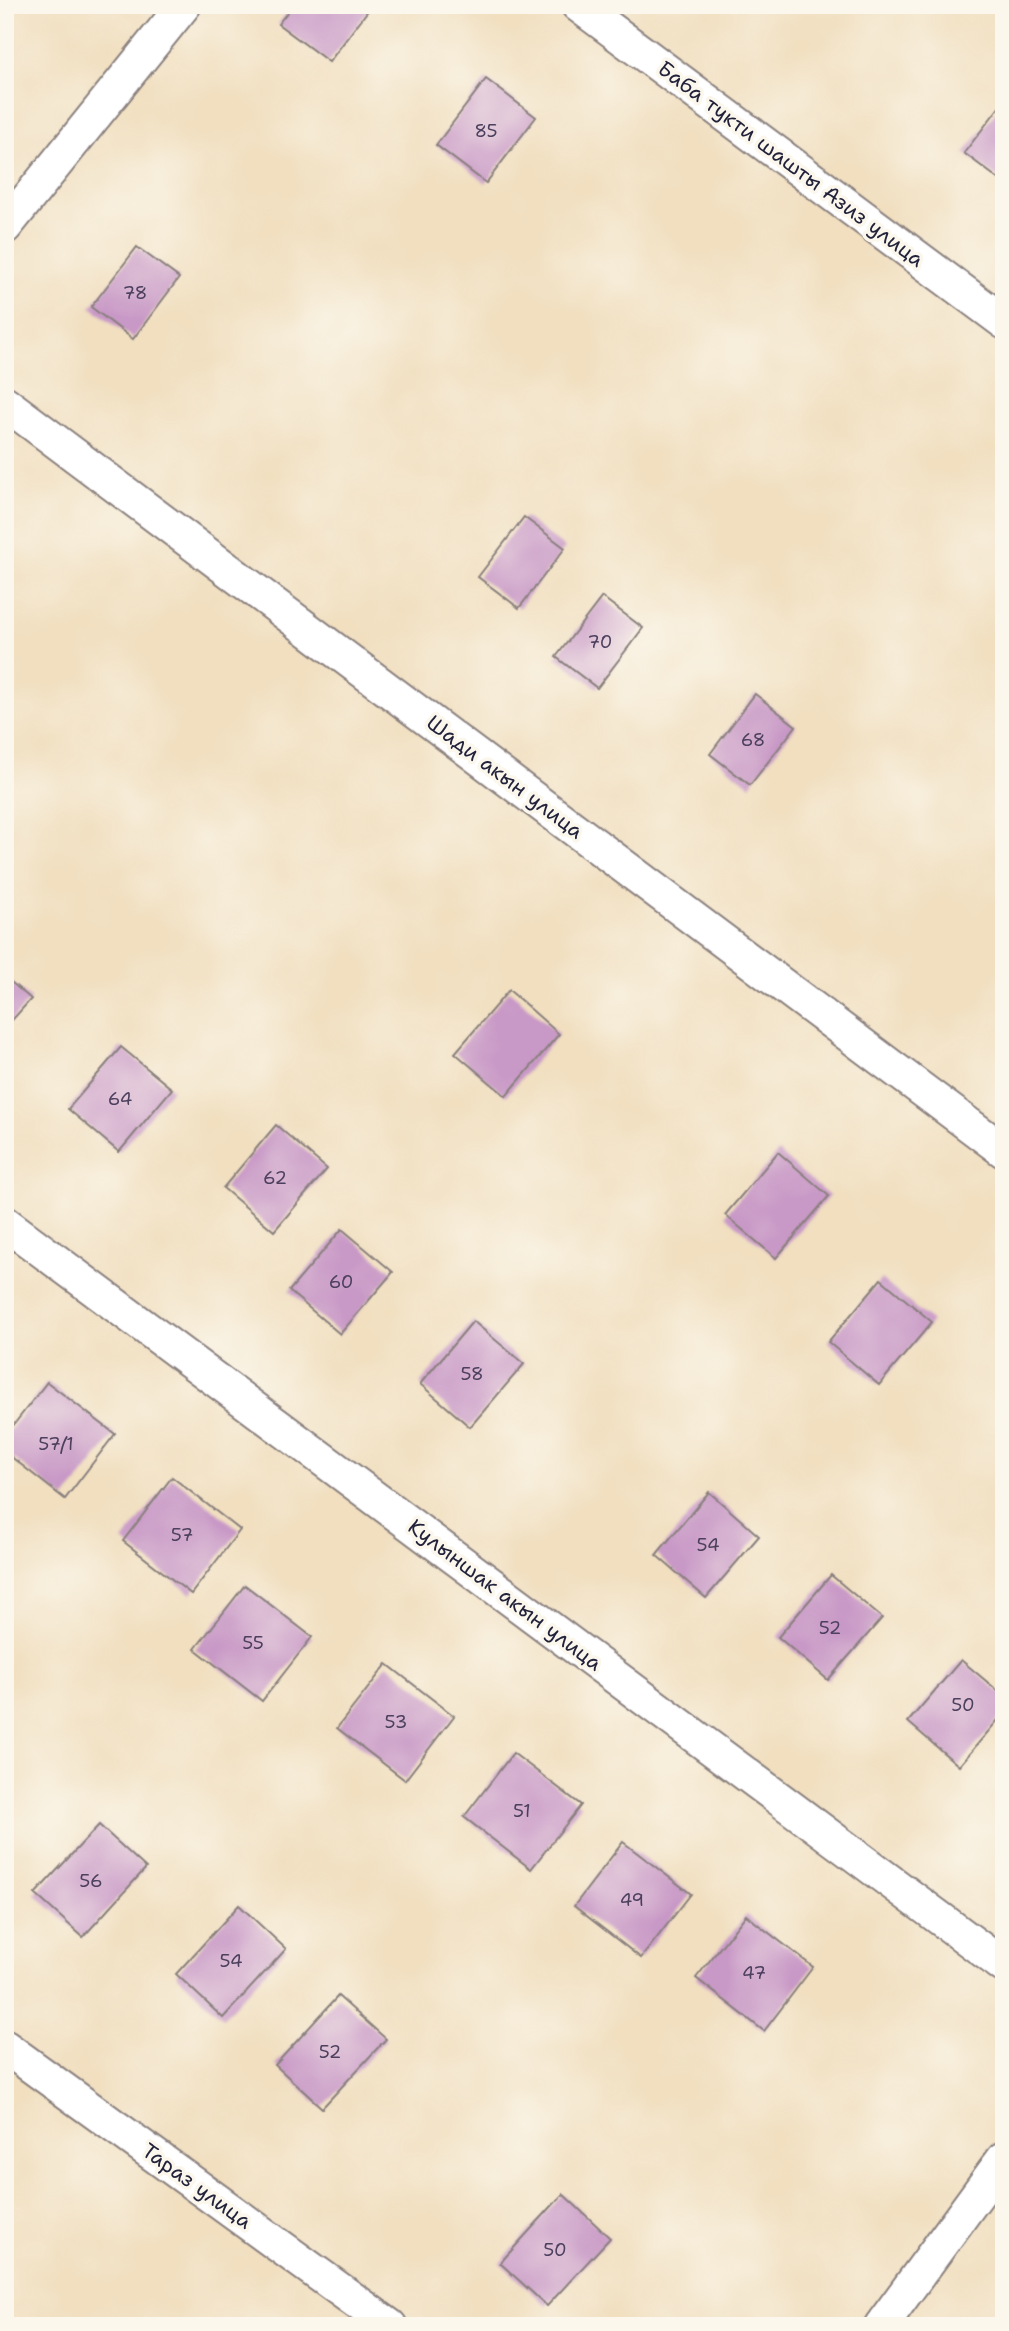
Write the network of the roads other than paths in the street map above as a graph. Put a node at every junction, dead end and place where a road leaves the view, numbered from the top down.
1 (184, 5) edge
2 (578, 5) edge
3 (5, 228) edge
4 (1004, 322) edge
5 (5, 402) edge
6 (1004, 1151) edge
7 (5, 1223) edge
8 (1004, 1966) edge
9 (5, 2047) edge
10 (1004, 2158) edge
11 (390, 2326) edge
12 (881, 2326) edge

1 - 3 street
2 - 4 street, Баба тукти шашты Азиз улица
5 - 6 street, Шади акын улица
7 - 8 street, Кулыншак акын улица
9 - 11 street, Тараз улица
10 - 12 street

